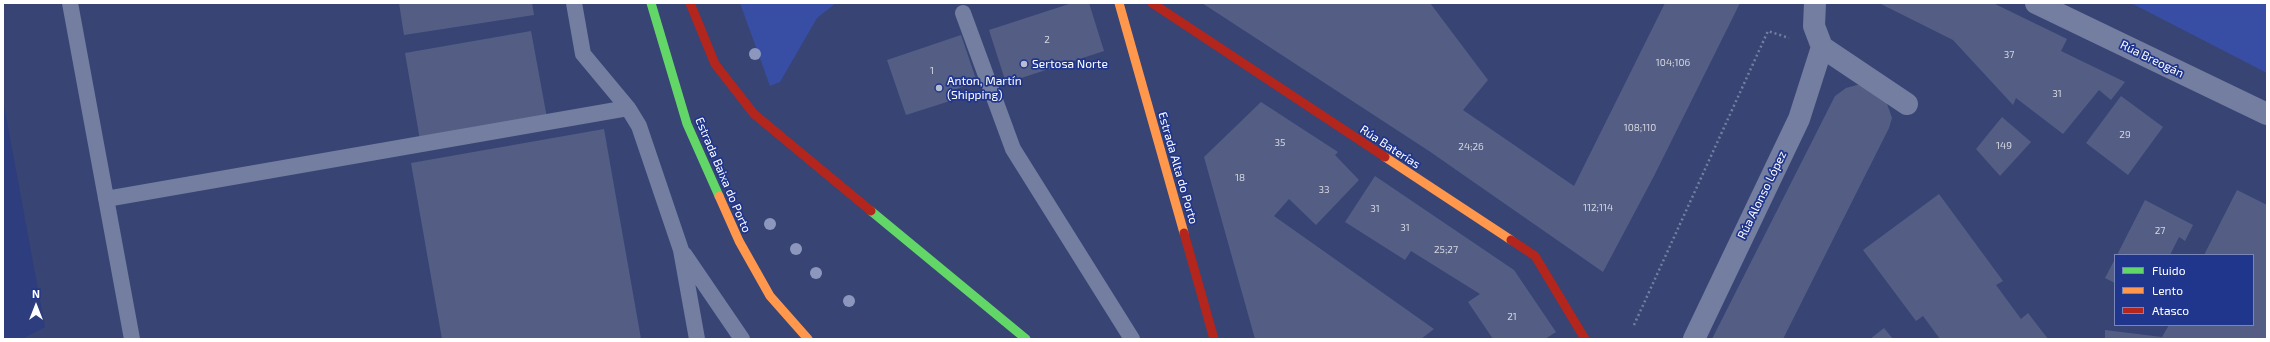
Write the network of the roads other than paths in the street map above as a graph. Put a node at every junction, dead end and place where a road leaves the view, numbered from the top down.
1 (70, 3) edge
2 (574, 3) edge
3 (652, 3) edge
4 (690, 3) edge
5 (1119, 3) edge
6 (1152, 3) edge
7 (1815, 3) edge
8 (2036, 3) edge
9 (963, 13) dead end
10 (1822, 48) junction
11 (1907, 104) dead end
12 (628, 108) junction
13 (2267, 114) edge
14 (106, 199) junction
15 (681, 250) junction
16 (132, 339) edge
17 (697, 339) edge
18 (742, 339) edge
19 (808, 339) edge
20 (1026, 339) edge
21 (1132, 339) edge
22 (1214, 339) edge
23 (1585, 339) edge
24 (1694, 339) edge

1 - 14 lane
2 - 12 lane
3 - 19 street, Estrada Baixa do Porto
4 - 20 street
5 - 22 street, Estrada Alta do Porto
6 - 23 street, Rúa Baterías
7 - 10 street
8 - 13 street, Rúa Breogán
9 - 21 lane
10 - 11 street
10 - 24 street, Rúa Alonso López
12 - 14 lane
12 - 15 lane
14 - 16 lane
15 - 17 lane
15 - 18 lane

